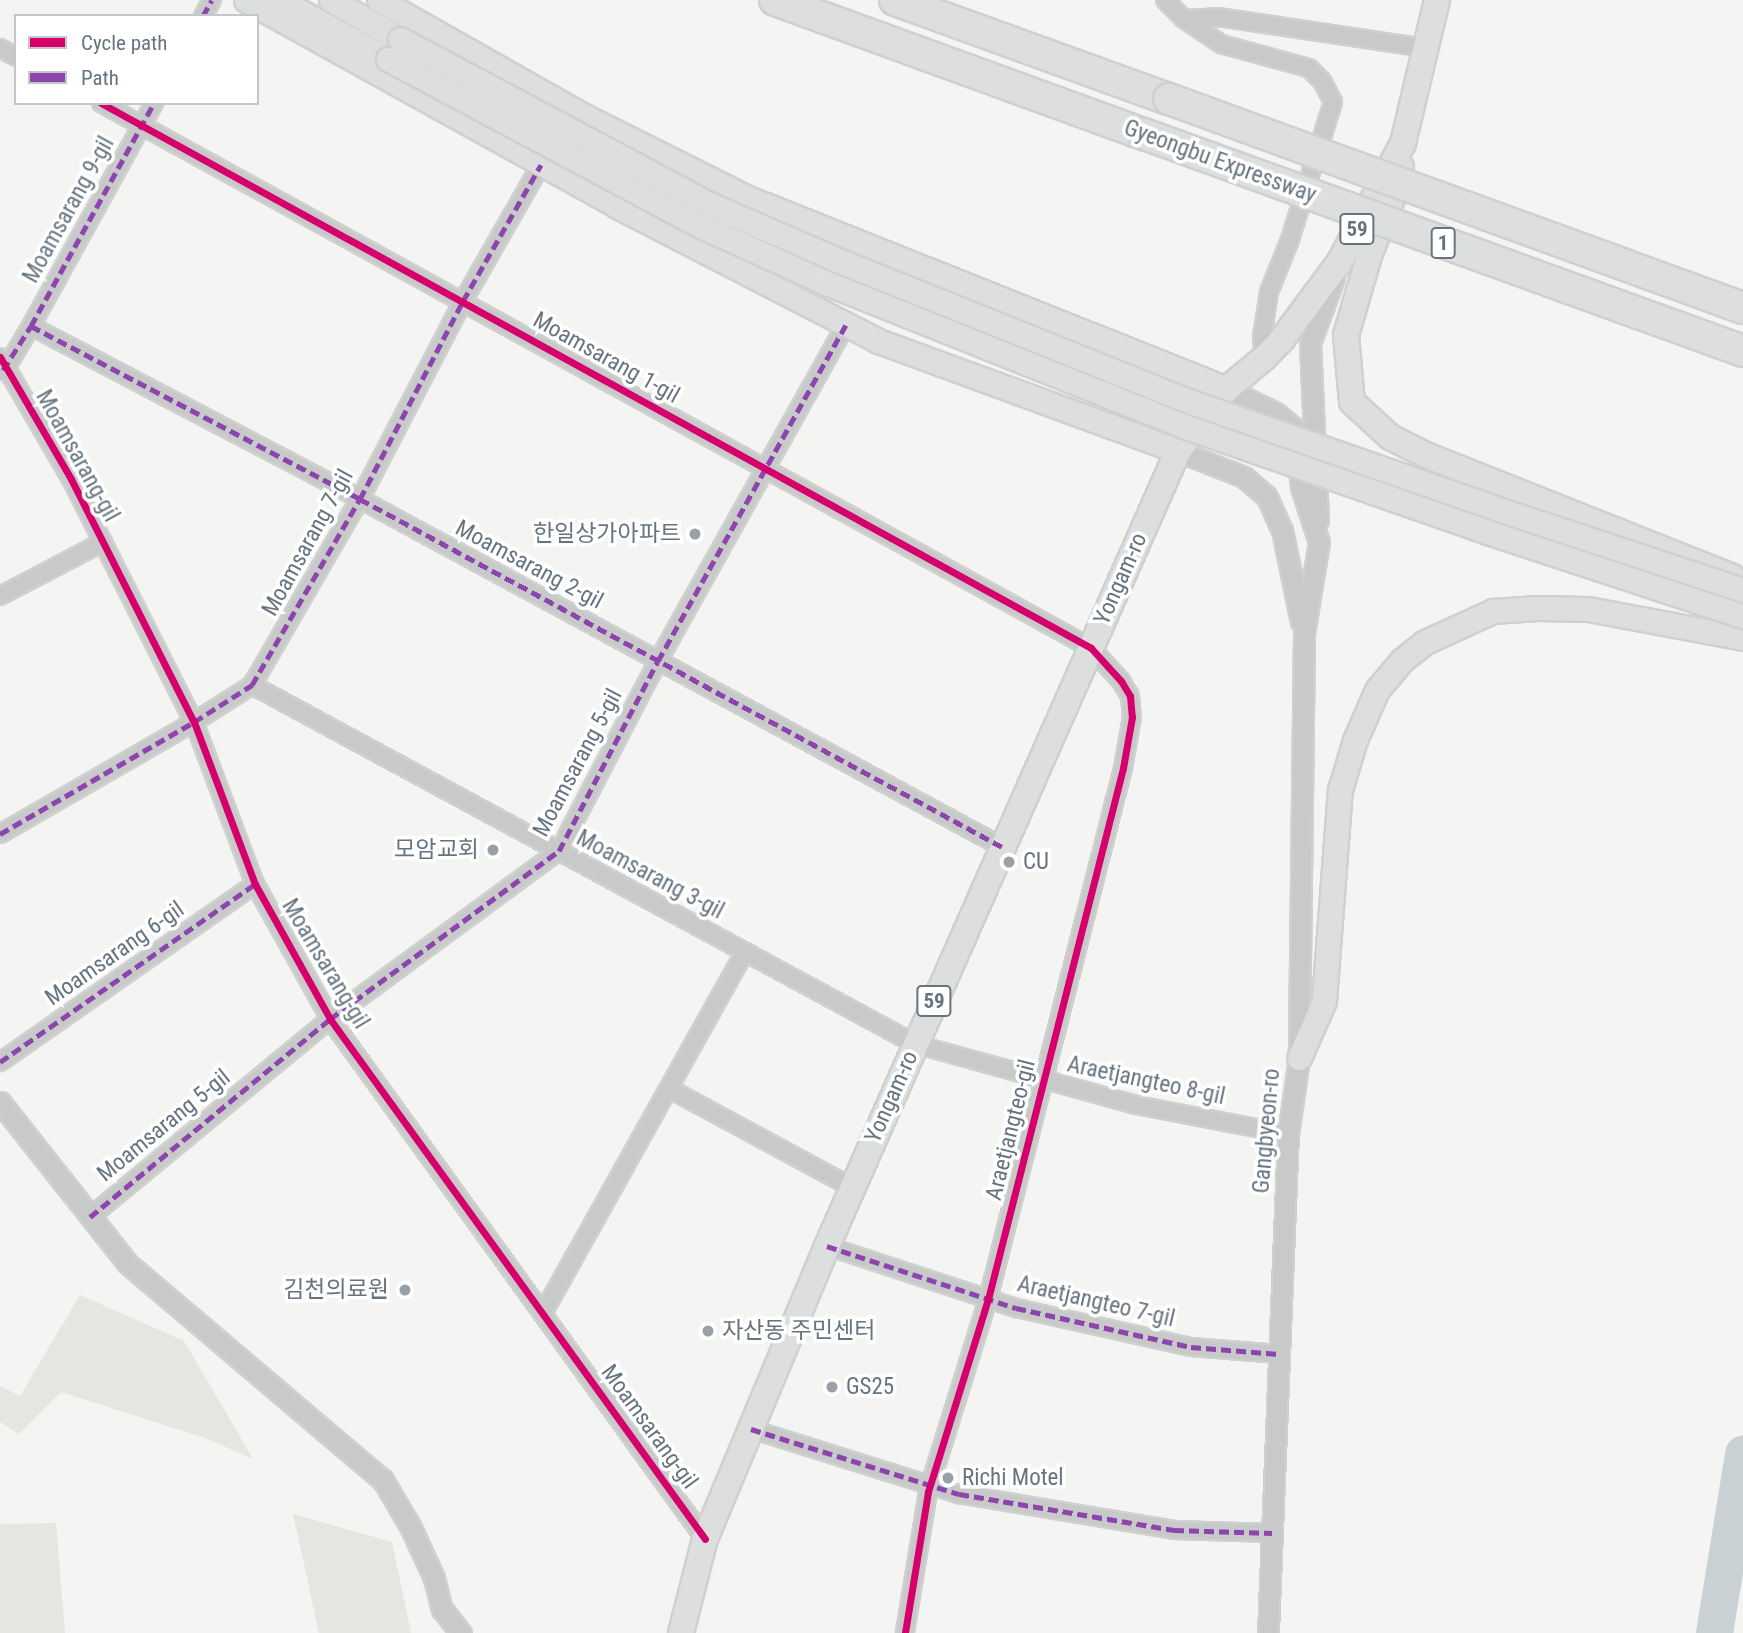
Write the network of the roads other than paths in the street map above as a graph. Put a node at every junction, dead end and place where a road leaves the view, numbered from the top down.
1 (246, 0) edge
2 (279, 0) edge
3 (331, 0) edge
4 (379, 0) edge
5 (775, 0) edge
6 (895, 0) edge
7 (1165, 0) edge
8 (1437, 0) edge
9 (1184, 19) junction
10 (1427, 42) junction
11 (394, 49) junction
12 (104, 105) edge
13 (153, 105) edge
14 (141, 126) junction
15 (1403, 143) junction
16 (541, 165) junction
17 (1339, 263) junction
18 (463, 301) junction
19 (1743, 308) edge
20 (846, 325) junction
21 (31, 326) junction
22 (1743, 351) edge
23 (1264, 358) junction
24 (2, 366) edge
25 (1227, 388) junction
26 (1178, 451) junction
27 (765, 468) junction
28 (360, 499) junction
29 (103, 542) junction
30 (1319, 542) junction
31 (1743, 581) edge
32 (1743, 590) edge
33 (0, 596) edge
34 (1743, 616) edge
35 (1304, 634) junction
36 (1743, 638) edge
37 (1091, 648) junction
38 (659, 661) junction
39 (252, 685) junction
40 (194, 722) junction
41 (0, 834) edge
42 (1003, 848) junction
43 (559, 851) junction
44 (255, 884) junction
45 (745, 952) junction
46 (330, 1018) junction
47 (915, 1044) junction
48 (1299, 1058) junction
49 (0, 1062) edge
50 (1043, 1082) junction
51 (670, 1089) junction
52 (0, 1102) edge
53 (1288, 1134) junction
54 (853, 1188) junction
55 (90, 1217) junction
56 (827, 1246) junction
57 (988, 1299) junction
58 (543, 1313) junction
59 (1279, 1354) junction
60 (751, 1429) junction
61 (930, 1485) junction
62 (1272, 1533) junction
63 (705, 1539) junction
64 (461, 1633) edge
65 (681, 1633) edge
66 (905, 1633) edge
67 (1268, 1633) edge

1 - 16 main road
2 - 11 main road
3 - 11 main road
4 - 25 main road
5 - 22 highway, Gyeongbu Expressway / 1, bridge
6 - 19 highway, Gyeongbu Expressway / 1, bridge
7 - 9 street
8 - 10 main road, 59
9 - 10 street
9 - 23 street
10 - 15 main road, 59
11 - 32 main road, bridge
11 - 34 main road, bridge
12 - 14 street, Moamsarang 1-gil
13 - 14 street, Moamsarang 9-gil
14 - 18 street, Moamsarang 1-gil
14 - 21 street, Moamsarang 9-gil
15 - 17 main road, 59
15 - 31 main road
16 - 18 street, Moamsarang 7-gil
16 - 20 main road
17 - 23 main road, 59
17 - 30 street
18 - 27 street, Moamsarang 1-gil
18 - 28 street, Moamsarang 7-gil
20 - 26 main road
20 - 27 street, Moamsarang 5-gil
21 - 24 street, Moamsarang 9-gil
21 - 28 street, Moamsarang 2-gil
23 - 25 main road, 59
24 - 29 street, Moamsarang-gil
25 - 26 main road, Yongam-ro / 59
25 - 30 street, Gangbyeon-ro
26 - 35 street, Gangbyeon-ro
26 - 37 main road, Yongam-ro / 59
27 - 37 street, Moamsarang 1-gil
27 - 38 street, Moamsarang 5-gil
28 - 38 street, Moamsarang 2-gil
28 - 39 street, Moamsarang 7-gil
29 - 33 street
29 - 40 street, Moamsarang-gil
30 - 35 street, Gangbyeon-ro
35 - 48 street, Gangbyeon-ro
36 - 48 main road
37 - 42 main road, Yongam-ro / 59
37 - 50 street, Araetjangteo-gil
38 - 42 street, Moamsarang 2-gil
38 - 43 street, Moamsarang 5-gil
39 - 40 street, Moamsarang 7-gil
39 - 43 street, Moamsarang 3-gil
40 - 41 street, Moamsarang 7-gil
40 - 44 street, Moamsarang-gil
42 - 47 main road, Yongam-ro / 59
43 - 45 street, Moamsarang 3-gil
43 - 46 street, Moamsarang 5-gil
44 - 46 street, Moamsarang-gil
44 - 49 street, Moamsarang 6-gil
45 - 47 street, Moamsarang 3-gil
45 - 51 street
46 - 55 street, Moamsarang 5-gil
46 - 58 street, Moamsarang-gil
47 - 50 street, Araetjangteo 8-gil
47 - 54 main road, Yongam-ro / 59
48 - 53 street, Gangbyeon-ro
50 - 53 street, Araetjangteo 8-gil
50 - 57 street, Araetjangteo-gil
51 - 54 street
51 - 58 street
52 - 55 street
53 - 59 street, Gangbyeon-ro
54 - 56 main road, Yongam-ro / 59
55 - 64 street
56 - 57 street, Araetjangteo 7-gil
56 - 60 main road, Yongam-ro / 59
57 - 59 street, Araetjangteo 7-gil
57 - 61 street, Araetjangteo-gil
58 - 63 street, Moamsarang-gil
59 - 62 street, Gangbyeon-ro
60 - 61 street
60 - 63 main road, Yongam-ro / 59
61 - 62 street
61 - 66 street, Araetjangteo-gil
62 - 67 street, Gangbyeon-ro
63 - 65 main road, Yongam-ro / 59

